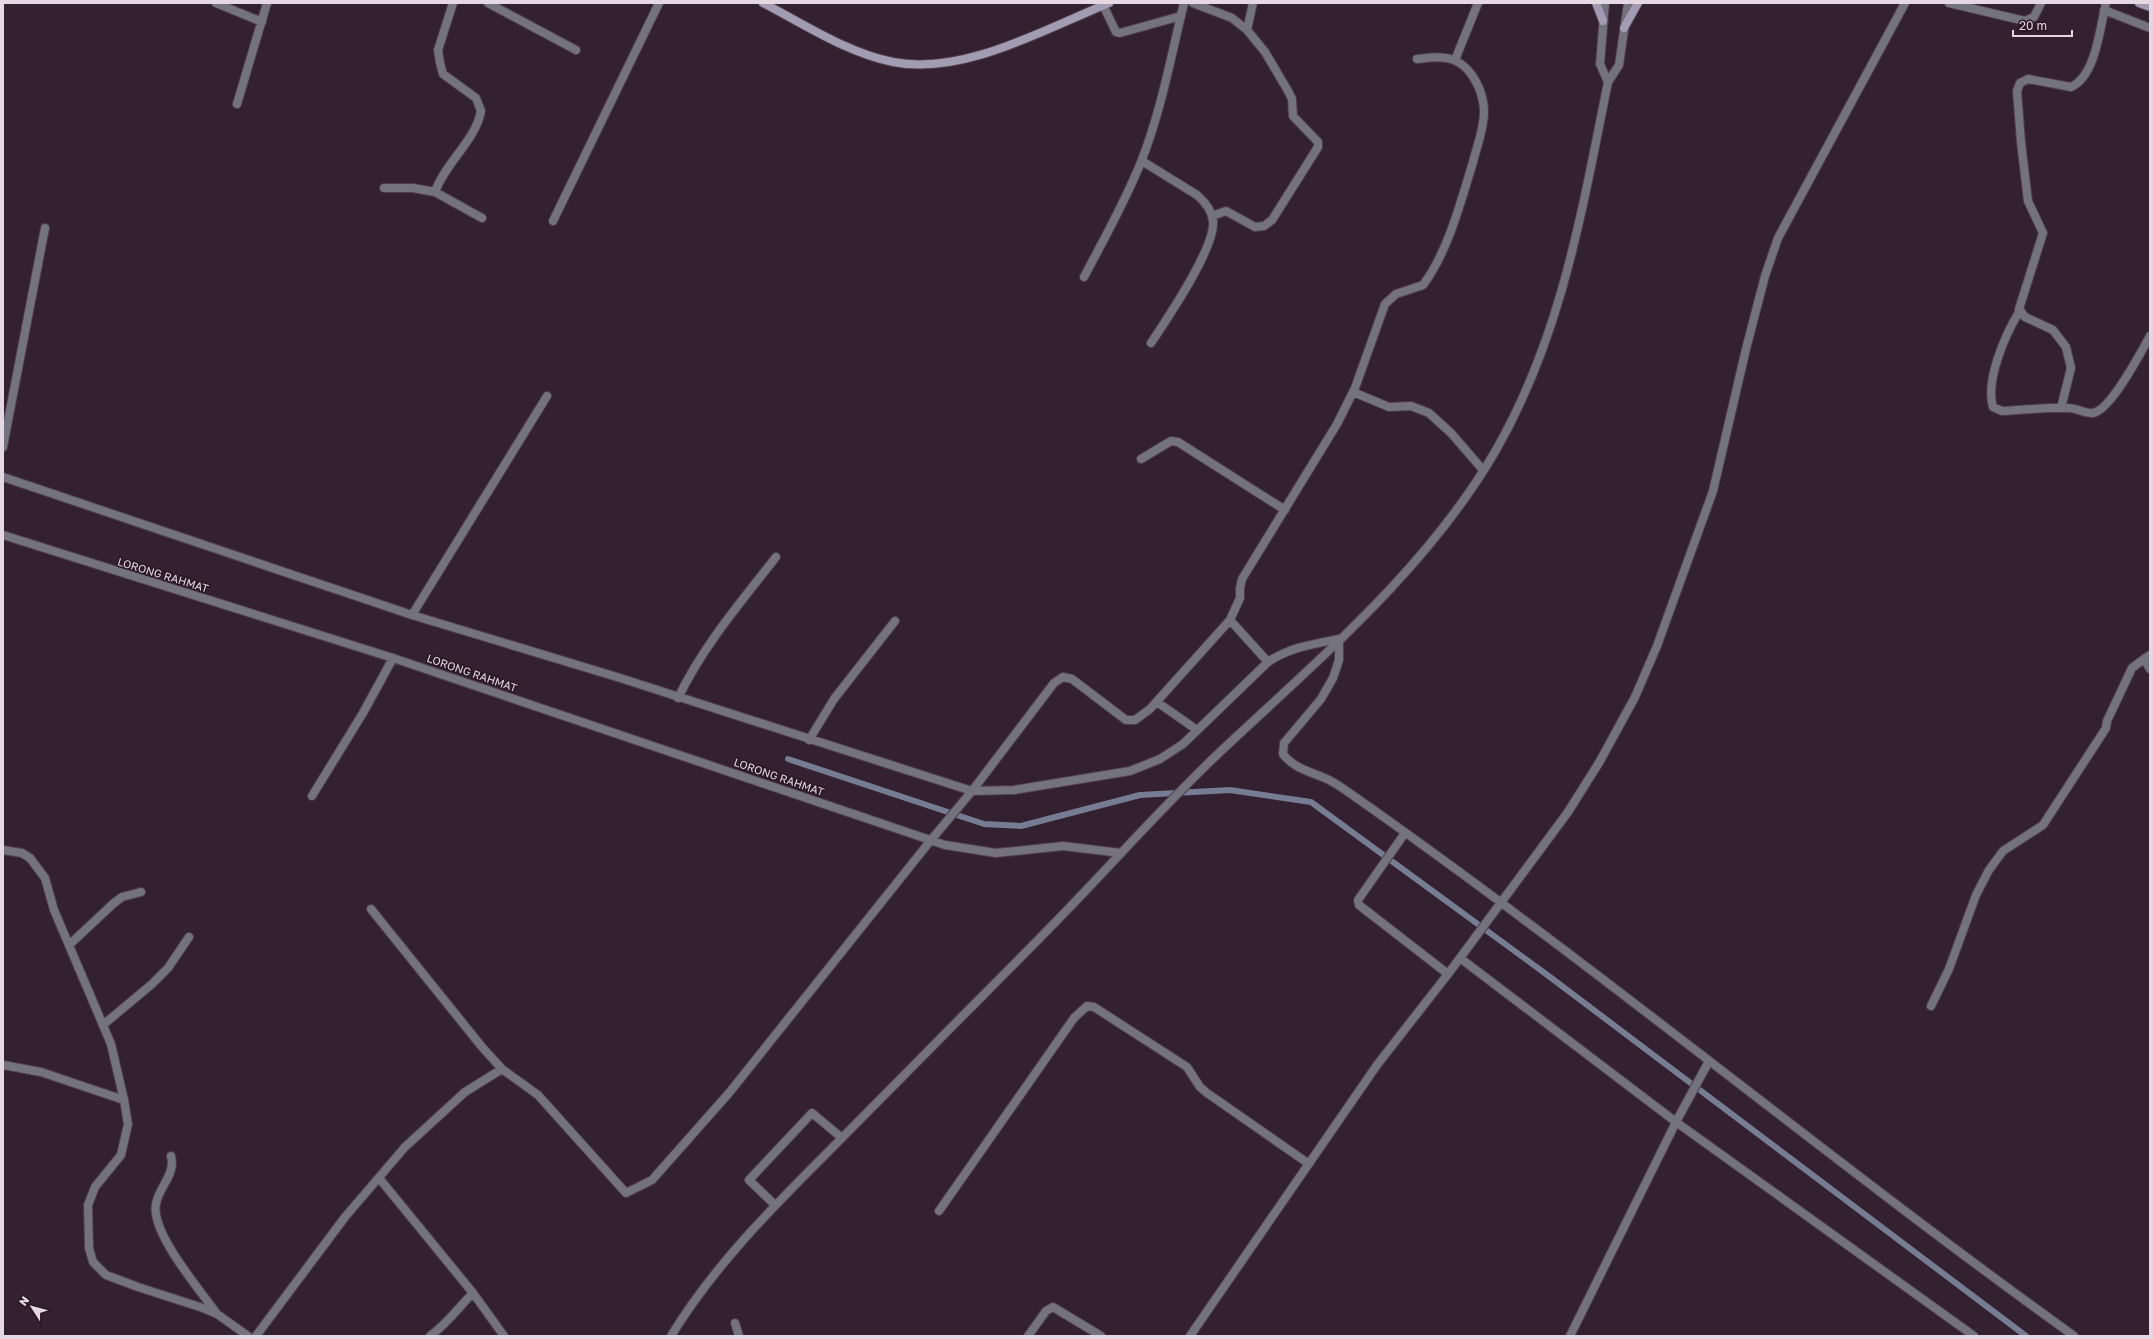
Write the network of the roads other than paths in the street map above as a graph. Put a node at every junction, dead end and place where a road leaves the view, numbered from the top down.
1 (216, 3) edge
2 (267, 3) edge
3 (452, 3) edge
4 (488, 3) edge
5 (659, 3) edge
6 (763, 3) edge
7 (1184, 3) edge
8 (1193, 3) edge
9 (1253, 3) edge
10 (1478, 3) edge
11 (1596, 3) edge
12 (1605, 3) edge
13 (1628, 3) edge
14 (1638, 3) edge
15 (1905, 3) edge
16 (1949, 3) edge
17 (2041, 3) edge
18 (2139, 3) edge
19 (1106, 4) edge
20 (2105, 6) edge
21 (2150, 7) edge
22 (1181, 16) junction
23 (1603, 21) junction
24 (262, 22) junction
25 (1624, 28) junction
26 (2150, 28) edge
27 (1247, 30) junction
28 (576, 50) dead end
29 (1417, 59) dead end
30 (1455, 60) junction
31 (1608, 82) junction
32 (237, 104) dead end
33 (1142, 161) junction
34 (384, 188) dead end
35 (435, 192) junction
36 (1212, 216) junction
37 (482, 218) dead end
38 (553, 221) dead end
39 (45, 228) dead end
40 (1084, 277) dead end
41 (2019, 312) junction
42 (2150, 336) edge
43 (1151, 343) dead end
44 (1353, 392) junction
45 (547, 396) dead end
46 (2062, 408) junction
47 (3, 448) edge
48 (1141, 460) dead end
49 (1484, 470) junction
50 (3, 477) edge
51 (1284, 510) junction
52 (3, 535) edge
53 (776, 557) dead end
54 (412, 615) junction
55 (1230, 620) junction
56 (895, 621) dead end
57 (1339, 639) junction
58 (2147, 657) edge
59 (393, 658) junction
60 (1268, 662) junction
61 (2150, 670) edge
62 (678, 698) junction
63 (1157, 702) junction
64 (1197, 730) junction
65 (809, 740) junction
66 (970, 794) junction
67 (312, 796) dead end
68 (1406, 833) junction
69 (933, 837) junction
70 (3, 850) edge
71 (1121, 853) junction
72 (141, 892) dead end
73 (1502, 902) junction
74 (371, 909) dead end
75 (189, 937) dead end
76 (69, 945) junction
77 (1460, 958) junction
78 (1448, 974) junction
79 (1931, 1006) dead end
80 (103, 1025) junction
81 (1709, 1061) junction
82 (3, 1065) edge
83 (502, 1069) junction
84 (124, 1100) junction
85 (1676, 1122) junction
86 (842, 1138) junction
87 (171, 1156) dead end
88 (1309, 1164) junction
89 (379, 1178) junction
90 (775, 1205) junction
91 (939, 1211) dead end
92 (473, 1292) junction
93 (217, 1314) junction
94 (735, 1323) dead end
95 (248, 1336) edge
96 (256, 1336) edge
97 (430, 1336) edge
98 (504, 1336) edge
99 (671, 1336) edge
100 (739, 1336) edge
101 (1028, 1336) edge
102 (1101, 1336) edge
103 (1190, 1336) edge
104 (1570, 1336) edge
105 (1974, 1336) edge
106 (2074, 1336) edge

1 - 24 street
2 - 24 street
3 - 35 street
4 - 28 street
5 - 38 street
6 - 19 main road
7 - 22 street
8 - 27 street
9 - 27 street
10 - 30 street
11 - 23 main road
12 - 23 street
13 - 25 street
14 - 25 main road
15 - 73 street
16 - 17 street
18 - 21 main road
19 - 22 street
20 - 26 street
20 - 41 street
22 - 33 street
23 - 31 street
24 - 32 street
25 - 31 street
27 - 36 street
29 - 30 street
30 - 44 street
31 - 49 street
33 - 36 street
33 - 40 street
34 - 35 street
35 - 37 street
36 - 43 street
39 - 47 street
41 - 46 street
41 - 46 street
42 - 46 street
44 - 49 street
44 - 51 street
45 - 54 street
48 - 51 street
49 - 57 street
50 - 54 street
51 - 55 street
52 - 59 street, LORONG RAHMAT
53 - 62 street
54 - 62 street
55 - 60 street
55 - 63 street
56 - 65 street
57 - 60 street
57 - 68 street
57 - 71 street
58 - 61 street
58 - 79 street
59 - 67 street
59 - 69 street, LORONG RAHMAT
60 - 64 street
62 - 65 street
63 - 64 street
63 - 66 street
64 - 66 street
65 - 66 street
66 - 69 street
68 - 73 street
68 - 78 street
69 - 71 street, LORONG RAHMAT
69 - 83 street
70 - 76 street
71 - 86 street
72 - 76 street
73 - 77 street
73 - 81 street
74 - 83 street
75 - 80 street
76 - 80 street
77 - 78 street
77 - 85 street
78 - 88 street
80 - 84 street
81 - 85 street
81 - 106 street
82 - 84 street
83 - 89 street
84 - 93 street
85 - 104 street
85 - 105 street
86 - 90 street
86 - 90 street
87 - 93 street
88 - 91 street
88 - 103 street
89 - 92 street
89 - 96 street
90 - 99 street
92 - 97 street
92 - 98 street
93 - 95 street
94 - 100 street
101 - 102 street

